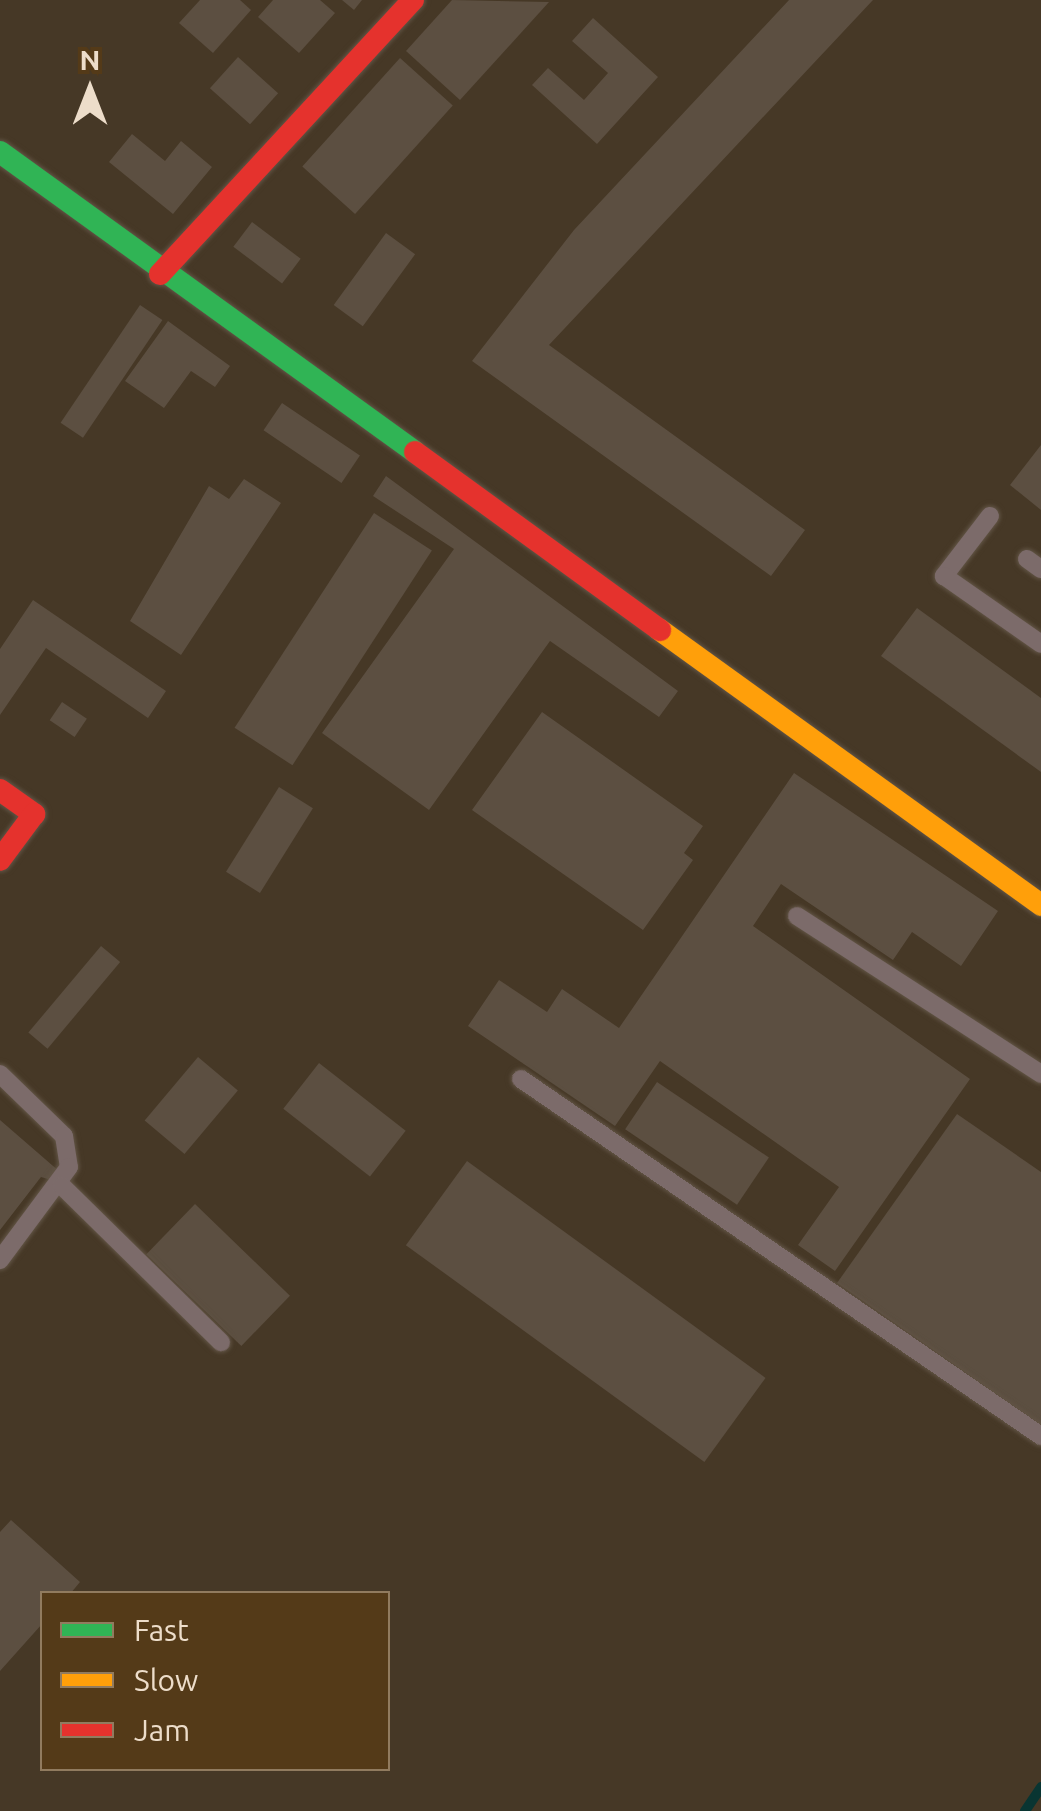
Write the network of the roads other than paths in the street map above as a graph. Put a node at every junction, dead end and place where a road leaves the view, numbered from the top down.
1 (413, 0) edge
2 (0, 152) edge
3 (160, 274) junction
4 (990, 516) dead end
5 (1041, 644) edge
6 (0, 790) edge
7 (0, 860) edge
8 (1041, 904) edge
9 (797, 916) dead end
10 (0, 1074) edge
11 (1041, 1074) edge
12 (521, 1079) dead end
13 (62, 1186) junction
14 (0, 1260) edge
15 (221, 1342) dead end
16 (1041, 1436) edge

1 - 3 street
2 - 3 street
3 - 8 street
4 - 5 lane
6 - 7 street
9 - 11 lane
10 - 13 lane
12 - 16 lane
13 - 14 lane
13 - 15 lane

